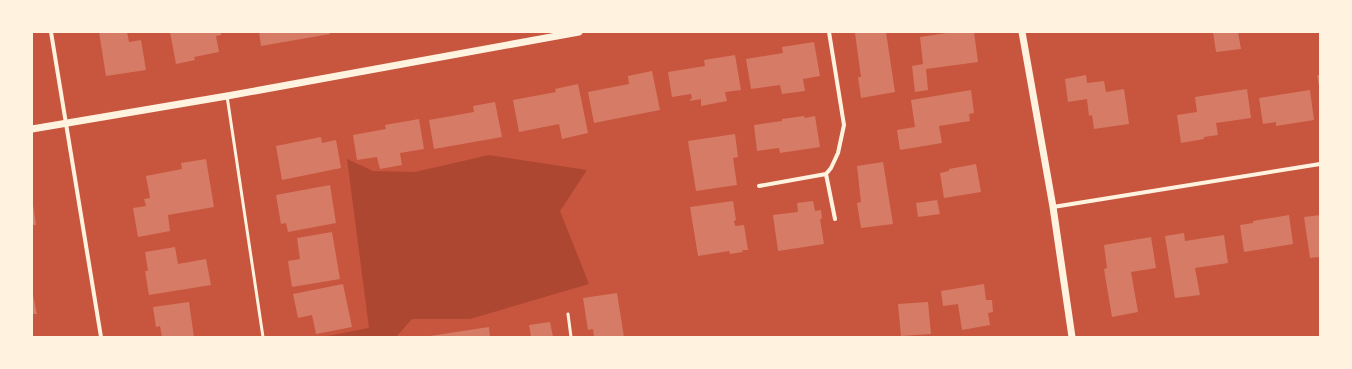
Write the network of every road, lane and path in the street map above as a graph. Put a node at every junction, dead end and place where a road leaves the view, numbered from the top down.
1 (51, 32) edge
2 (579, 32) edge
3 (829, 32) edge
4 (1022, 32) edge
5 (227, 96) junction
6 (66, 123) junction
7 (32, 129) edge
8 (1320, 164) edge
9 (826, 174) junction
10 (759, 186) dead end
11 (1053, 207) junction
12 (835, 219) dead end
13 (568, 314) dead end
14 (101, 337) edge
15 (263, 337) edge
16 (571, 337) edge
17 (1072, 337) edge

1 - 6 street
2 - 5 street
3 - 9 street
4 - 11 street
5 - 6 street
5 - 15 lane
6 - 7 street
6 - 14 street
8 - 11 street
9 - 10 street
9 - 12 street
11 - 17 street
13 - 16 lane

